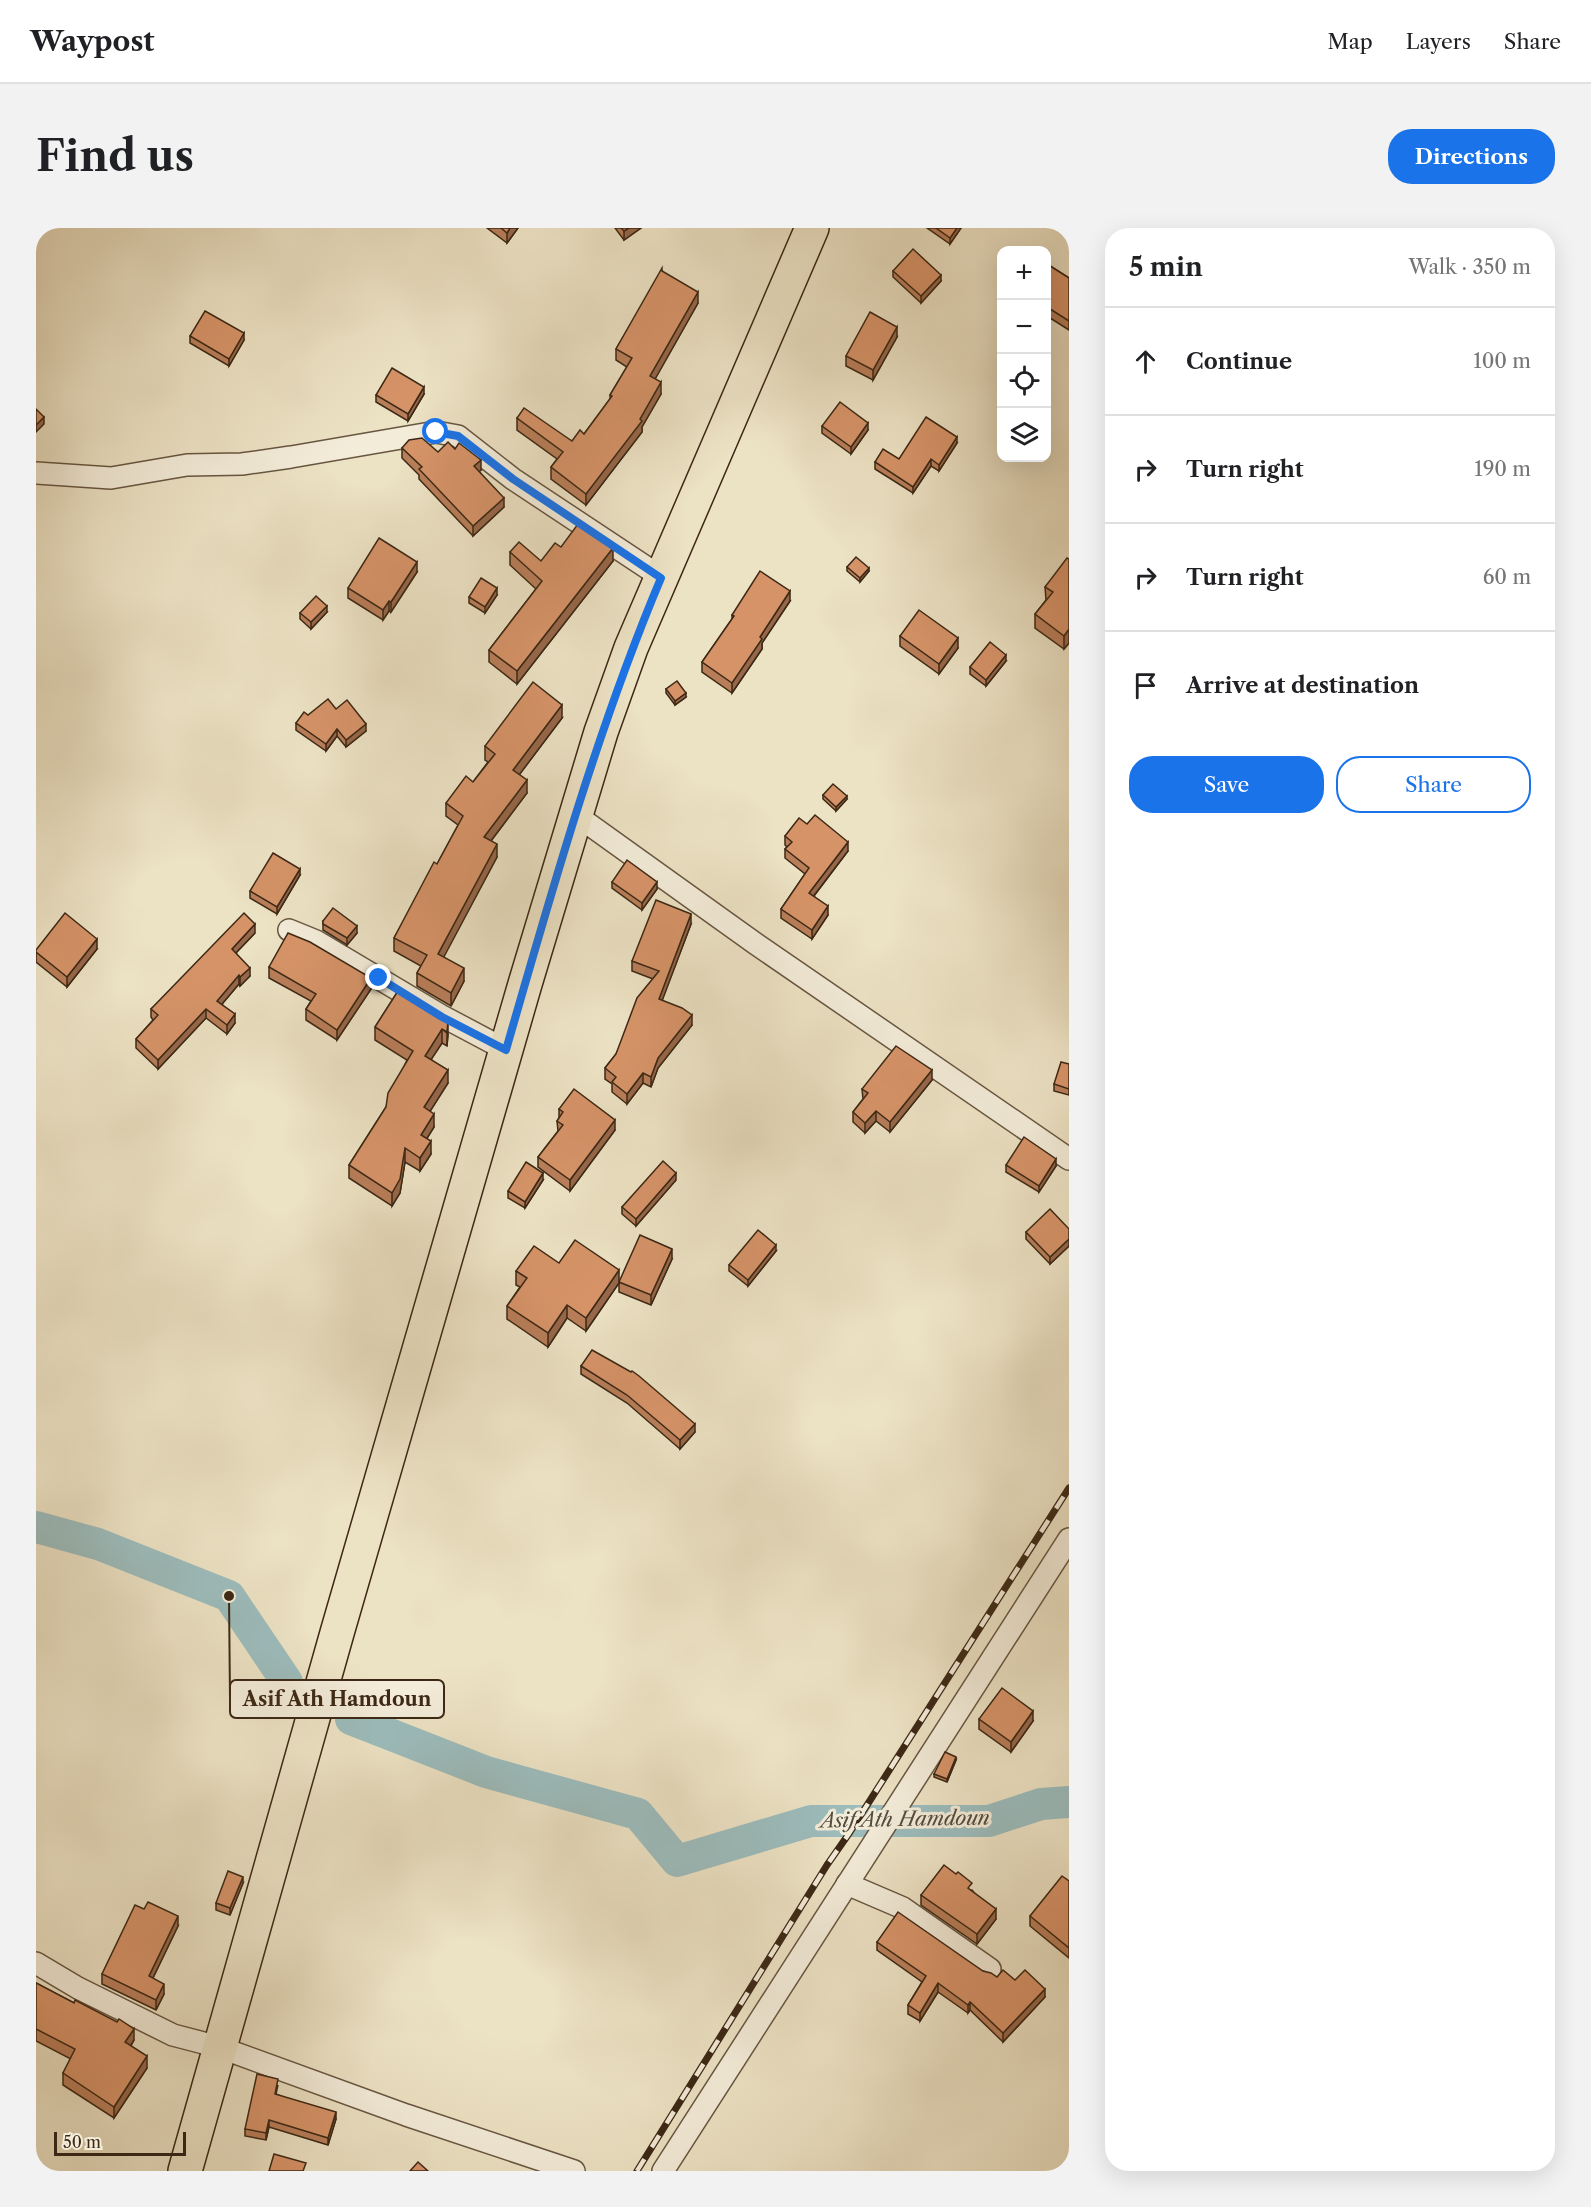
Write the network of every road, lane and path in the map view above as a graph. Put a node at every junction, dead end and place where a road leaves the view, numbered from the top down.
1 (812, 228) edge
2 (36, 473) edge
3 (661, 578) junction
4 (576, 815) junction
5 (289, 930) dead end
6 (506, 1050) junction
7 (1069, 1159) edge
8 (1069, 1539) edge
9 (847, 1884) junction
10 (36, 1963) edge
11 (990, 1969) dead end
12 (219, 2047) junction
13 (185, 2171) edge
14 (574, 2171) edge
15 (663, 2171) edge

1 - 3 main road
2 - 3 street
3 - 4 main road
4 - 6 main road
4 - 7 street
5 - 6 street
6 - 12 main road
8 - 9 street
9 - 11 street
9 - 15 street
10 - 12 street
12 - 13 main road
12 - 14 street

